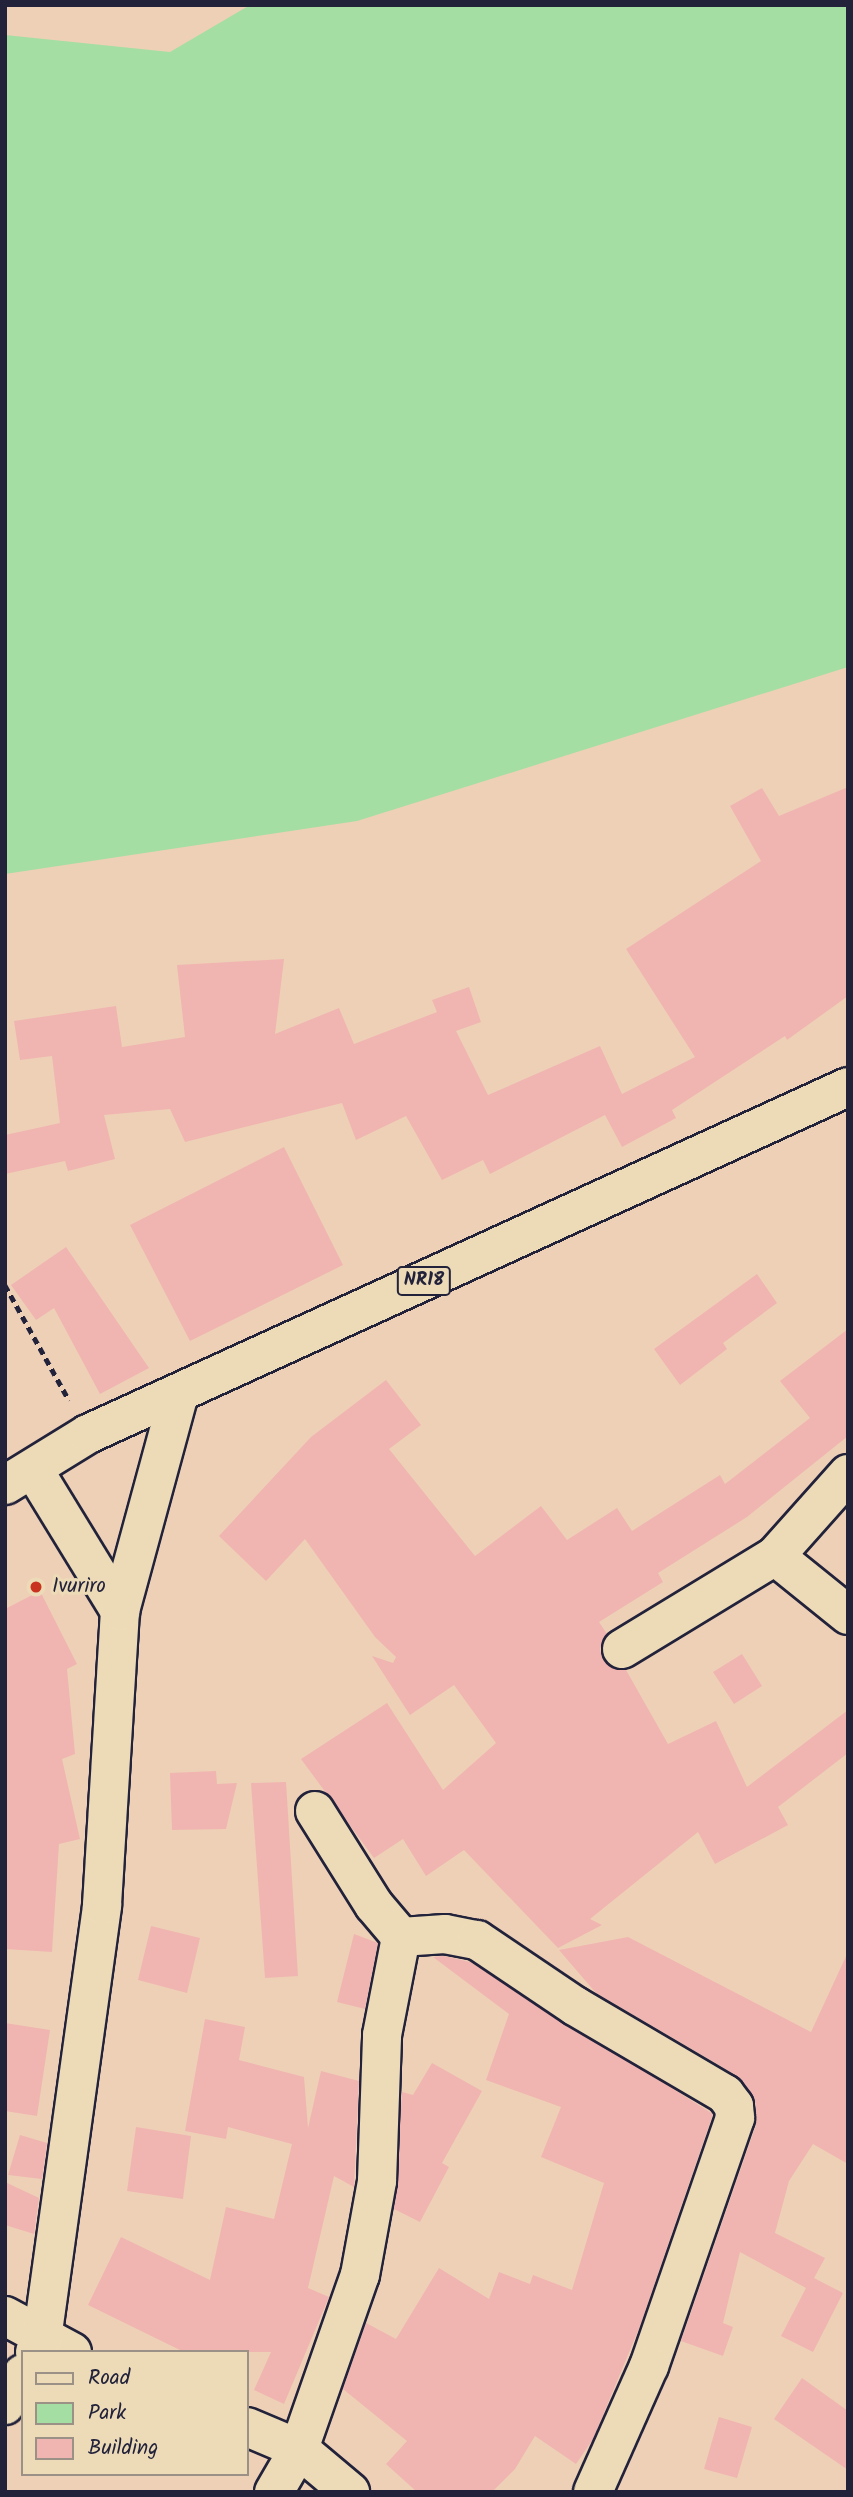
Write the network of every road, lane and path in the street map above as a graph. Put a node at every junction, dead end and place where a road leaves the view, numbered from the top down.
1 (848, 1087) edge
2 (5, 1285) edge
3 (179, 1394) junction
4 (88, 1434) junction
5 (848, 1474) edge
6 (19, 1477) edge
7 (775, 1556) junction
8 (120, 1611) junction
9 (848, 1615) edge
10 (622, 1649) dead end
11 (315, 1811) dead end
12 (401, 1937) junction
13 (5, 2316) edge
14 (50, 2348) edge
15 (21, 2377) edge
16 (5, 2405) edge
17 (248, 2427) edge
18 (299, 2449) junction
19 (274, 2492) edge
20 (350, 2492) edge
21 (593, 2492) edge

1 - 3 street, NR18
2 - 4 path
3 - 4 street, NR18
3 - 8 street
4 - 6 street, NR18
5 - 7 street
6 - 8 street
7 - 9 street
7 - 10 street
8 - 14 street
11 - 12 street
12 - 18 street
12 - 21 street
13 - 14 street
15 - 16 street
17 - 18 street
18 - 19 street
18 - 20 street

